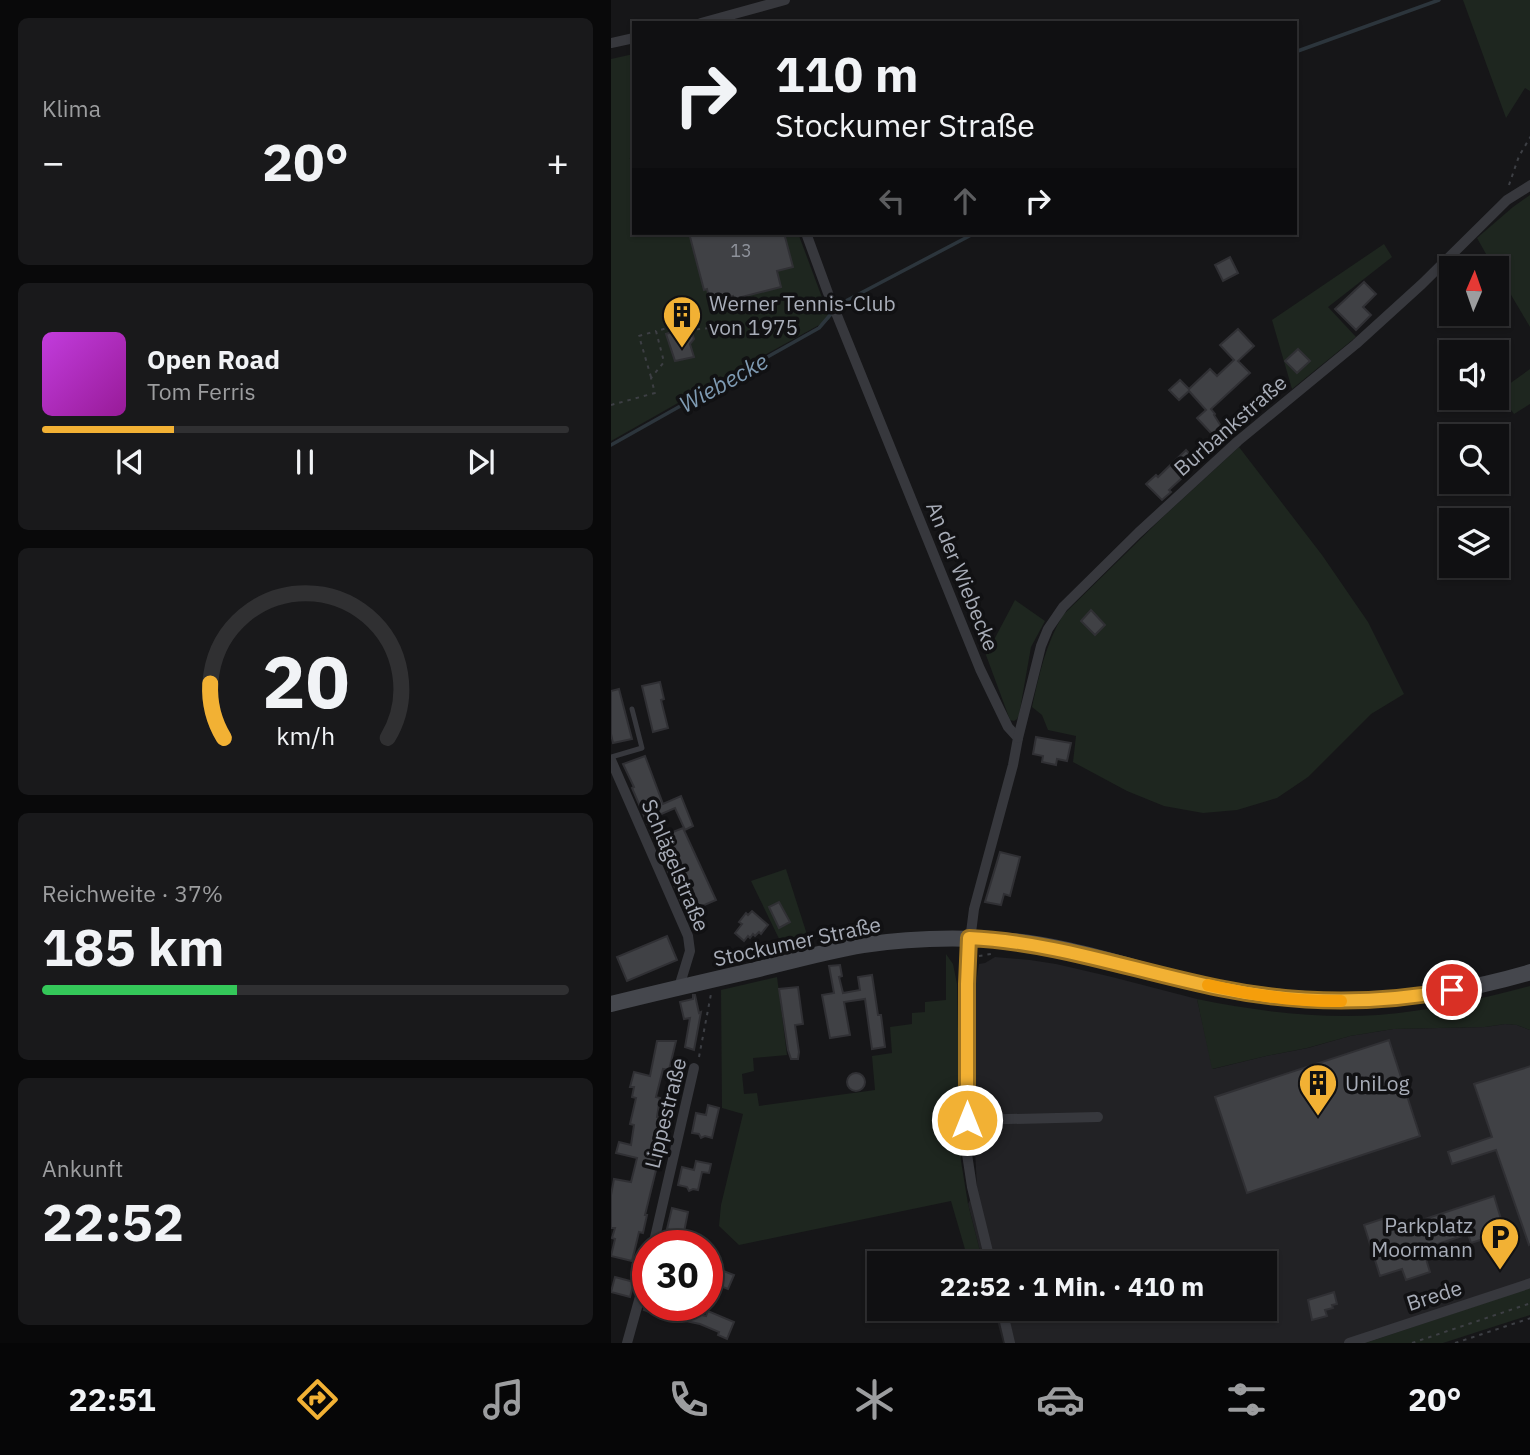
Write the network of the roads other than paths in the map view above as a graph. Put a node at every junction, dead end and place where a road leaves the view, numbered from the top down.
1 (785, 0) edge
2 (729, 19) edge
3 (632, 39) edge
4 (611, 44) edge
5 (1530, 185) edge
6 (807, 235) edge
7 (632, 709) dead end
8 (1018, 738) junction
9 (611, 758) edge
10 (969, 938) junction
11 (1530, 972) edge
12 (679, 987) junction
13 (611, 1004) edge
14 (694, 1068) road end
15 (1098, 1117) dead end
16 (967, 1120) junction
17 (657, 1230) edge
18 (988, 1251) edge
19 (1530, 1283) edge
20 (634, 1321) edge
21 (1005, 1321) edge
22 (627, 1343) edge
23 (1010, 1343) edge
24 (1349, 1343) edge

1 - 2 street
3 - 4 street
5 - 8 street, Burbankstraße
6 - 8 street, An der Wiebecke
7 - 9 lane
8 - 10 street
9 - 12 street, Schlägelstraße
10 - 11 main road, Stockumer Straße
10 - 12 main road, Stockumer Straße
10 - 16 street
12 - 13 main road, Stockumer Straße
14 - 17 street, Lippestraße
15 - 16 street
16 - 18 street
19 - 24 street, Brede
20 - 22 street
21 - 23 street

